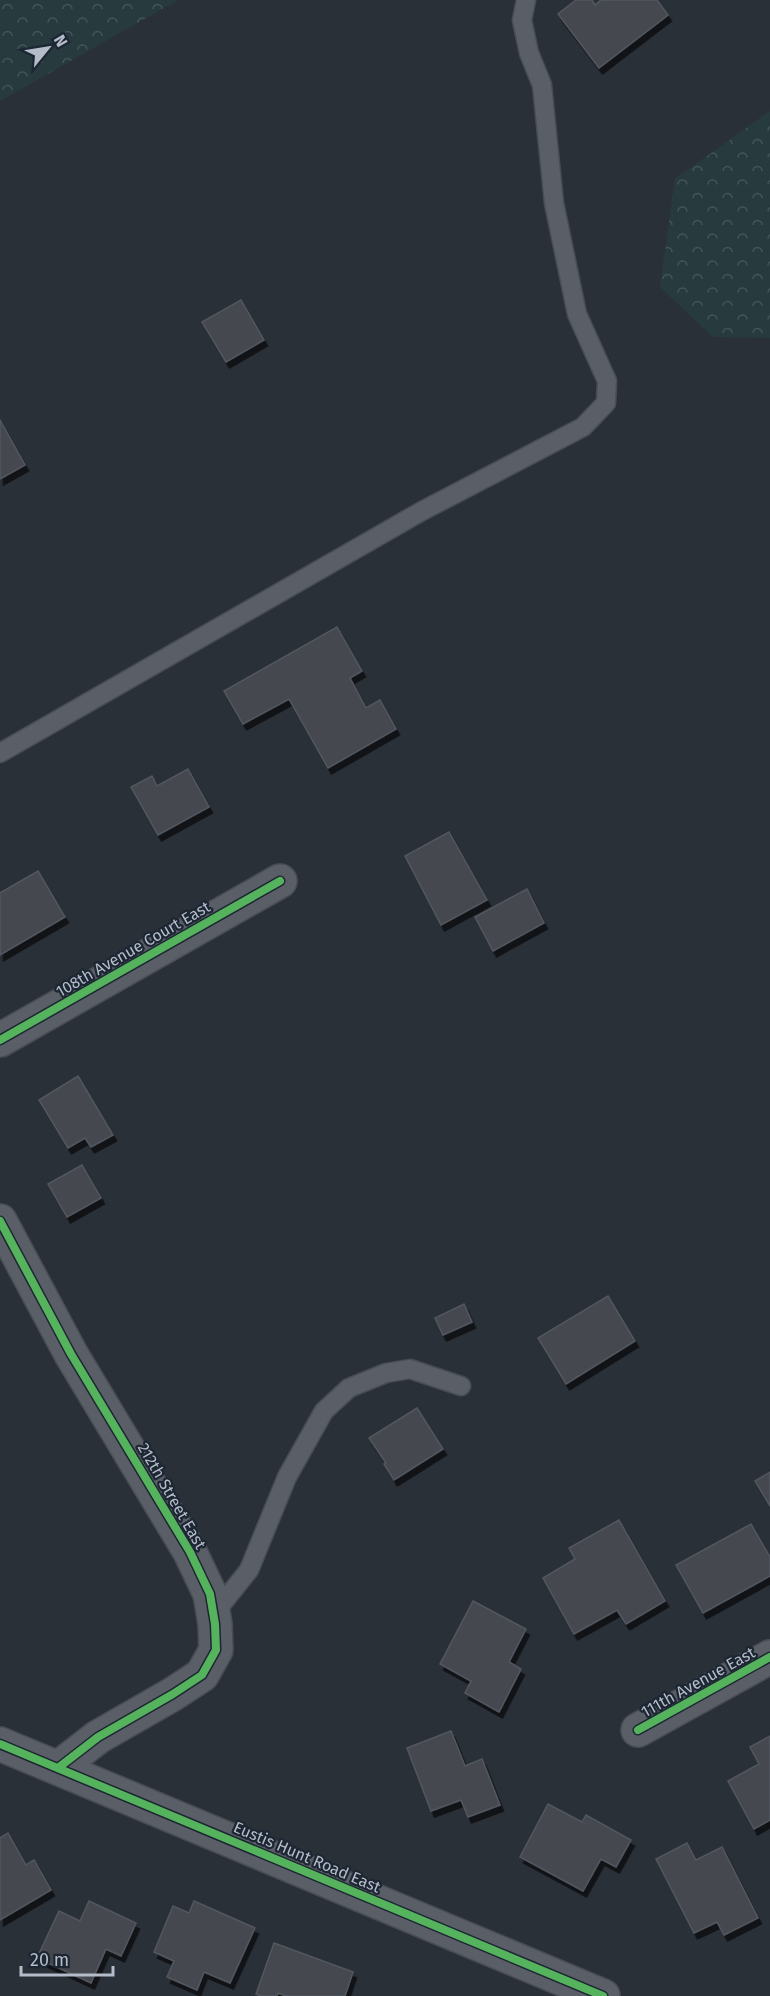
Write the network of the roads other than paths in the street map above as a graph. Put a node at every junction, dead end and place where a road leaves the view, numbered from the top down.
1 (526, 0) edge
2 (0, 753) edge
3 (280, 881) dead end
4 (0, 1040) edge
5 (0, 1221) edge
6 (461, 1386) dead end
7 (213, 1615) junction
8 (770, 1657) edge
9 (638, 1730) dead end
10 (0, 1744) edge
11 (58, 1768) junction
12 (603, 1996) edge

1 - 2 lane
3 - 4 street, 108th Avenue Court East
5 - 7 street, 212th Street East
6 - 7 lane
7 - 11 street, 212th Street East
8 - 9 street, 111th Avenue East
10 - 11 street, Eustis Hunt Road East
11 - 12 street, Eustis Hunt Road East

